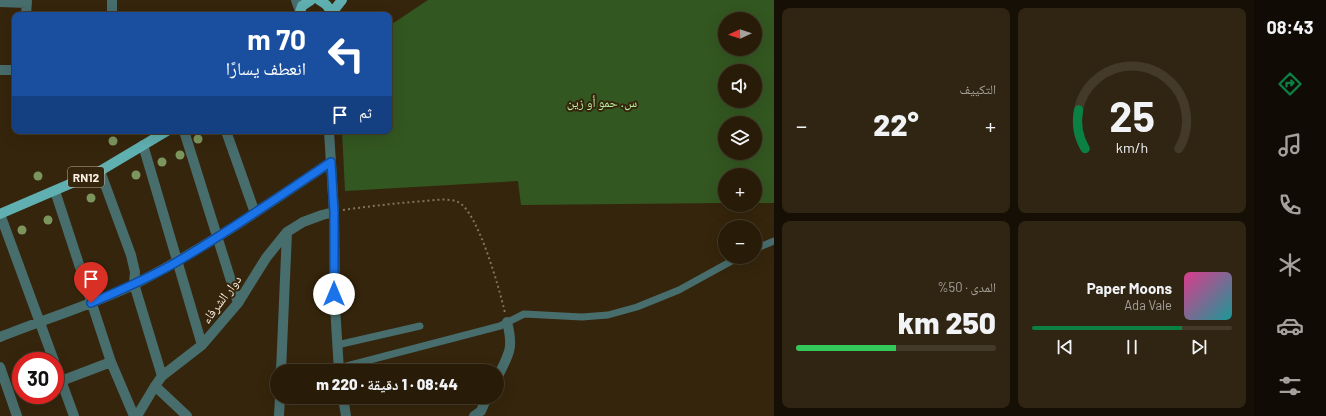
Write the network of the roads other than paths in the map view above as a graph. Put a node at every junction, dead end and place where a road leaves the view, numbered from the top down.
1 (112, 0) edge
2 (296, 0) edge
3 (311, 0) edge
4 (319, 0) edge
5 (342, 0) edge
6 (0, 2) edge
7 (27, 2) edge
8 (26, 12) edge
9 (112, 12) edge
10 (300, 12) edge
11 (300, 12) edge
12 (330, 12) edge
13 (333, 12) edge
14 (0, 70) edge
15 (12, 70) edge
16 (162, 134) edge
17 (185, 134) edge
18 (227, 134) edge
19 (329, 134) edge
20 (143, 145) junction
21 (331, 162) junction
22 (100, 171) junction
23 (55, 190) junction
24 (334, 212) junction
25 (255, 213) junction
26 (0, 214) edge
27 (287, 232) junction
28 (218, 237) junction
29 (774, 241) edge
30 (762, 246) edge
31 (178, 261) junction
32 (726, 264) edge
33 (134, 284) junction
34 (91, 303) junction
35 (238, 303) junction
36 (40, 322) junction
37 (507, 322) junction
38 (420, 326) dead end
39 (0, 337) edge
40 (202, 345) junction
41 (337, 345) junction
42 (51, 352) edge
43 (111, 362) junction
44 (281, 364) edge
45 (339, 364) edge
46 (361, 364) edge
47 (503, 364) edge
48 (0, 367) edge
49 (162, 376) junction
50 (64, 380) edge
51 (155, 386) junction
52 (64, 389) edge
53 (4, 395) edge
54 (280, 404) edge
55 (344, 404) edge
56 (484, 404) edge
57 (16, 416) edge
58 (74, 416) edge
59 (136, 416) edge
60 (187, 416) edge
61 (279, 416) edge
62 (346, 416) edge
63 (474, 416) edge

1 - 9 street
2 - 10 street
3 - 11 main road
4 - 12 main road
5 - 13 main road
6 - 7 street
7 - 8 street
14 - 15 street
16 - 20 main road, RN12
17 - 28 street
18 - 25 street
19 - 21 street
20 - 22 main road, RN12
20 - 31 street
21 - 24 street
21 - 25 street
22 - 23 main road, RN12
22 - 33 street
23 - 26 main road, RN12
23 - 34 street
24 - 27 street, دوار الشرفاء
24 - 41 street
25 - 28 street
26 - 36 street
27 - 35 street, دوار الشرفاء
27 - 44 street
28 - 31 street
28 - 35 street
29 - 30 lane
31 - 33 street
31 - 40 street
32 - 37 lane
33 - 34 street
33 - 49 street
34 - 36 street
34 - 43 street
35 - 40 street, دوار الشرفاء
36 - 39 street
36 - 42 street
37 - 46 lane
37 - 47 street
38 - 41 lane
40 - 49 street, دوار الشرفاء
41 - 45 street
43 - 50 street
43 - 59 street
48 - 53 street
49 - 51 street, دوار الشرفاء
51 - 59 street, دوار الشرفاء
51 - 60 street
52 - 58 street
53 - 57 street
54 - 61 street
55 - 62 street
56 - 63 street

